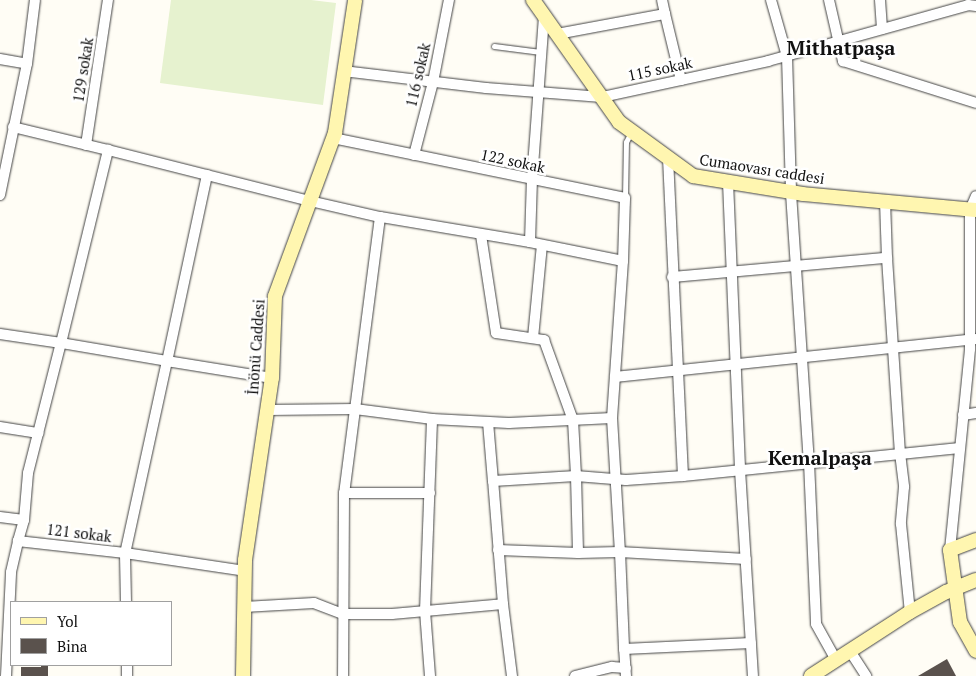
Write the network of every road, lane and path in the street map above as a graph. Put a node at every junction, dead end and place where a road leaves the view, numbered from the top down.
1 (35, 0) edge
2 (108, 0) edge
3 (355, 0) edge
4 (449, 0) edge
5 (534, 0) edge
6 (662, 0) edge
7 (771, 0) edge
8 (829, 0) edge
9 (880, 0) edge
10 (974, 4) edge
11 (665, 14) junction
12 (544, 15) junction
13 (882, 29) junction
14 (557, 34) junction
15 (837, 42) junction
16 (494, 46) dead end
17 (541, 52) junction
18 (787, 56) junction
19 (0, 59) edge
20 (27, 64) junction
21 (343, 71) junction
22 (681, 80) junction
23 (433, 82) junction
24 (538, 92) junction
25 (602, 97) junction
26 (976, 103) edge
27 (13, 127) junction
28 (632, 131) junction
29 (333, 138) junction
30 (86, 144) junction
31 (108, 150) junction
32 (414, 155) junction
33 (668, 158) junction
34 (207, 175) junction
35 (532, 180) junction
36 (728, 182) junction
37 (791, 192) junction
38 (0, 195) edge
39 (976, 196) edge
40 (625, 198) junction
41 (310, 201) junction
42 (885, 202) junction
43 (973, 210) edge
44 (380, 217) junction
45 (481, 235) junction
46 (530, 242) junction
47 (542, 245) junction
48 (887, 258) junction
49 (623, 261) junction
50 (796, 266) junction
51 (731, 271) junction
52 (672, 277) junction
53 (0, 334) edge
54 (533, 338) junction
55 (973, 339) edge
56 (61, 343) junction
57 (893, 347) junction
58 (801, 357) junction
59 (167, 361) junction
60 (735, 364) junction
61 (678, 371) junction
62 (615, 377) junction
63 (272, 378) junction
64 (355, 409) junction
65 (267, 410) junction
66 (976, 413) edge
67 (963, 414) junction
68 (612, 418) junction
69 (432, 419) junction
70 (573, 420) junction
71 (488, 422) junction
72 (0, 427) edge
73 (39, 433) junction
74 (960, 448) junction
75 (900, 453) junction
76 (809, 462) junction
77 (740, 470) junction
78 (576, 476) junction
79 (683, 476) junction
80 (616, 480) junction
81 (493, 481) junction
82 (344, 493) junction
83 (430, 493) junction
84 (0, 517) edge
85 (24, 520) junction
86 (976, 540) edge
87 (18, 541) junction
88 (498, 550) junction
89 (950, 550) junction
90 (620, 552) junction
91 (125, 553) junction
92 (578, 554) junction
93 (746, 559) junction
94 (245, 571) junction
95 (976, 580) edge
96 (954, 588) junction
97 (126, 601) edge
98 (503, 604) junction
99 (244, 607) junction
100 (425, 611) junction
101 (910, 612) junction
102 (343, 614) junction
103 (751, 643) junction
104 (624, 649) junction
105 (850, 651) junction
106 (976, 651) edge
107 (836, 660) junction
108 (626, 672) edge
109 (6, 676) edge
110 (243, 676) edge
111 (343, 676) edge
112 (430, 676) edge
113 (512, 676) edge
114 (574, 676) edge
115 (753, 676) edge
116 (811, 676) edge
117 (866, 676) edge

1 - 20 street
2 - 30 street, 129 sokak
3 - 21 main road, İnönü Caddesi
4 - 23 street, 116 sokak
5 - 12 main road, Cumaovası caddesi
6 - 11 street
7 - 18 street
8 - 15 street
9 - 13 street
10 - 13 street, 115 sokak
11 - 14 street
11 - 22 street
12 - 14 main road, Cumaovası caddesi
12 - 17 street
13 - 15 street, 115 sokak
14 - 25 main road, Cumaovası caddesi
15 - 18 street, 115 sokak
15 - 26 street
16 - 17 lane
17 - 24 street
18 - 22 street, 115 sokak
18 - 37 street
19 - 20 street
20 - 27 street
21 - 23 street, 115 sokak
21 - 29 main road, İnönü Caddesi
22 - 25 street, 115 sokak
23 - 24 street, 115 sokak
23 - 32 street, 116 sokak
24 - 25 street, 115 sokak
24 - 35 street
25 - 28 main road, Cumaovası caddesi
27 - 30 street
27 - 38 street
28 - 33 main road, Cumaovası caddesi
28 - 40 lane
29 - 32 street, 122 sokak
29 - 41 main road, İnönü Caddesi
30 - 31 street
31 - 34 street
31 - 56 street
32 - 35 street, 122 sokak
33 - 36 main road, Cumaovası caddesi
33 - 52 street
34 - 41 street
34 - 59 street, 121 sokak
35 - 40 street, 122 sokak
35 - 46 street
36 - 37 main road, Cumaovası caddesi
36 - 51 street
37 - 42 main road, Cumaovası caddesi
37 - 50 street
39 - 43 street
40 - 49 street
41 - 44 street
41 - 63 main road, İnönü Caddesi
42 - 43 main road, Cumaovası caddesi
42 - 48 street
43 - 55 street
44 - 45 street
44 - 64 street
45 - 46 street
45 - 54 street
46 - 47 street
47 - 49 street
47 - 54 street
48 - 50 street
48 - 57 street
49 - 62 street
50 - 51 street
50 - 58 street
51 - 52 street
51 - 60 street
52 - 61 street
53 - 56 street
54 - 70 street
55 - 57 street
55 - 67 street
56 - 59 street
56 - 73 street
57 - 58 street
57 - 75 street
58 - 60 street
58 - 76 street
59 - 63 street
59 - 91 street, 121 sokak
60 - 61 street
60 - 77 street
61 - 62 street
61 - 79 street
62 - 68 street
63 - 65 main road, İnönü Caddesi
64 - 65 street
64 - 69 street
64 - 82 street
65 - 94 main road, İnönü Caddesi
66 - 67 street
67 - 74 street
68 - 70 street
68 - 80 street
69 - 71 street
69 - 83 street
70 - 71 street
70 - 78 street
71 - 81 street
72 - 73 street
73 - 85 street
74 - 75 street
74 - 89 street
75 - 76 street
75 - 101 street
76 - 77 street
76 - 107 street
77 - 79 street
77 - 93 street
78 - 80 street
78 - 81 street
78 - 92 street
79 - 80 street
80 - 90 street
81 - 88 street
82 - 83 street
82 - 102 street
83 - 100 street
84 - 85 street
85 - 87 street
86 - 89 main road
87 - 91 street, 121 sokak
87 - 109 street
88 - 92 street
88 - 98 street
89 - 96 main road
90 - 92 street
90 - 93 street
90 - 104 street
91 - 94 street
91 - 97 street
93 - 103 street
94 - 99 main road, İnönü Caddesi
95 - 96 main road
96 - 101 main road
96 - 106 main road
98 - 100 street
98 - 113 street
99 - 102 street
99 - 110 main road, İnönü Caddesi
100 - 102 street
100 - 112 street
101 - 105 main road
102 - 111 street
103 - 104 street
103 - 115 street
104 - 108 street
105 - 107 main road
105 - 117 street
107 - 116 main road
108 - 114 street

